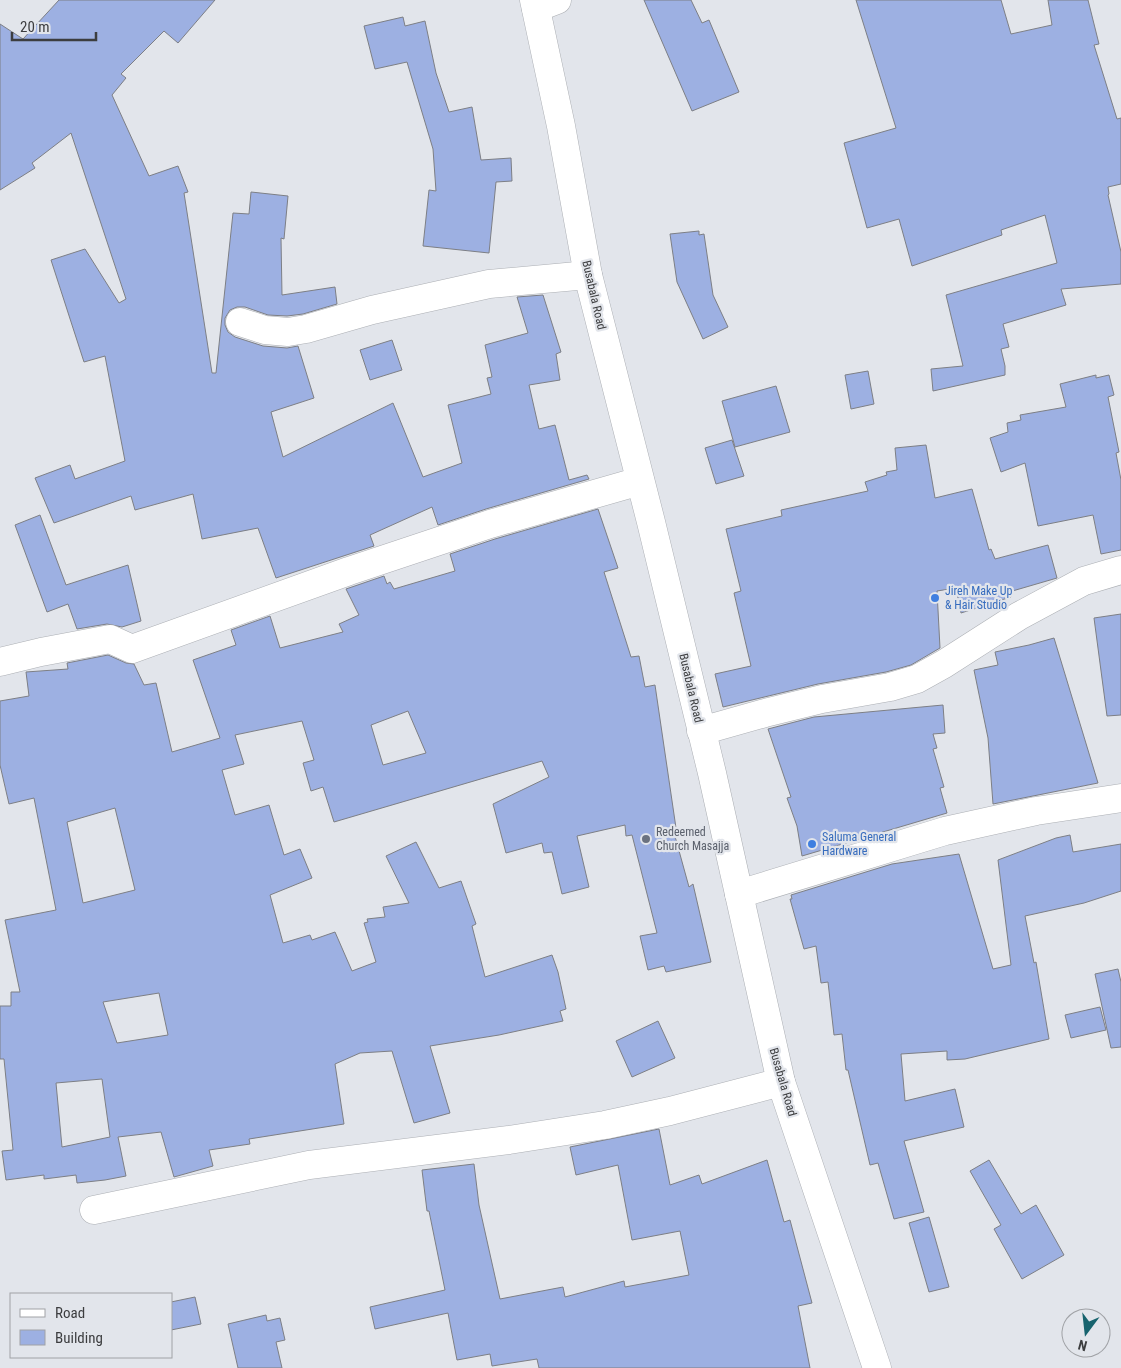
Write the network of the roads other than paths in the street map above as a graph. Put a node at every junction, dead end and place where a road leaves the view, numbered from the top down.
1 (542, 3) edge
2 (588, 275) junction
3 (240, 322) dead end
4 (640, 481) junction
5 (1121, 570) edge
6 (0, 662) edge
7 (701, 731) junction
8 (1121, 798) edge
9 (738, 894) junction
10 (781, 1082) junction
11 (94, 1210) dead end
12 (876, 1368) edge

1 - 2 street, Busabala Road
2 - 3 street
2 - 4 street, Busabala Road
4 - 6 street
4 - 7 street, Busabala Road
5 - 7 street
7 - 9 street, Busabala Road
8 - 9 street
9 - 10 street, Busabala Road
10 - 11 street
10 - 12 street, Busabala Road

